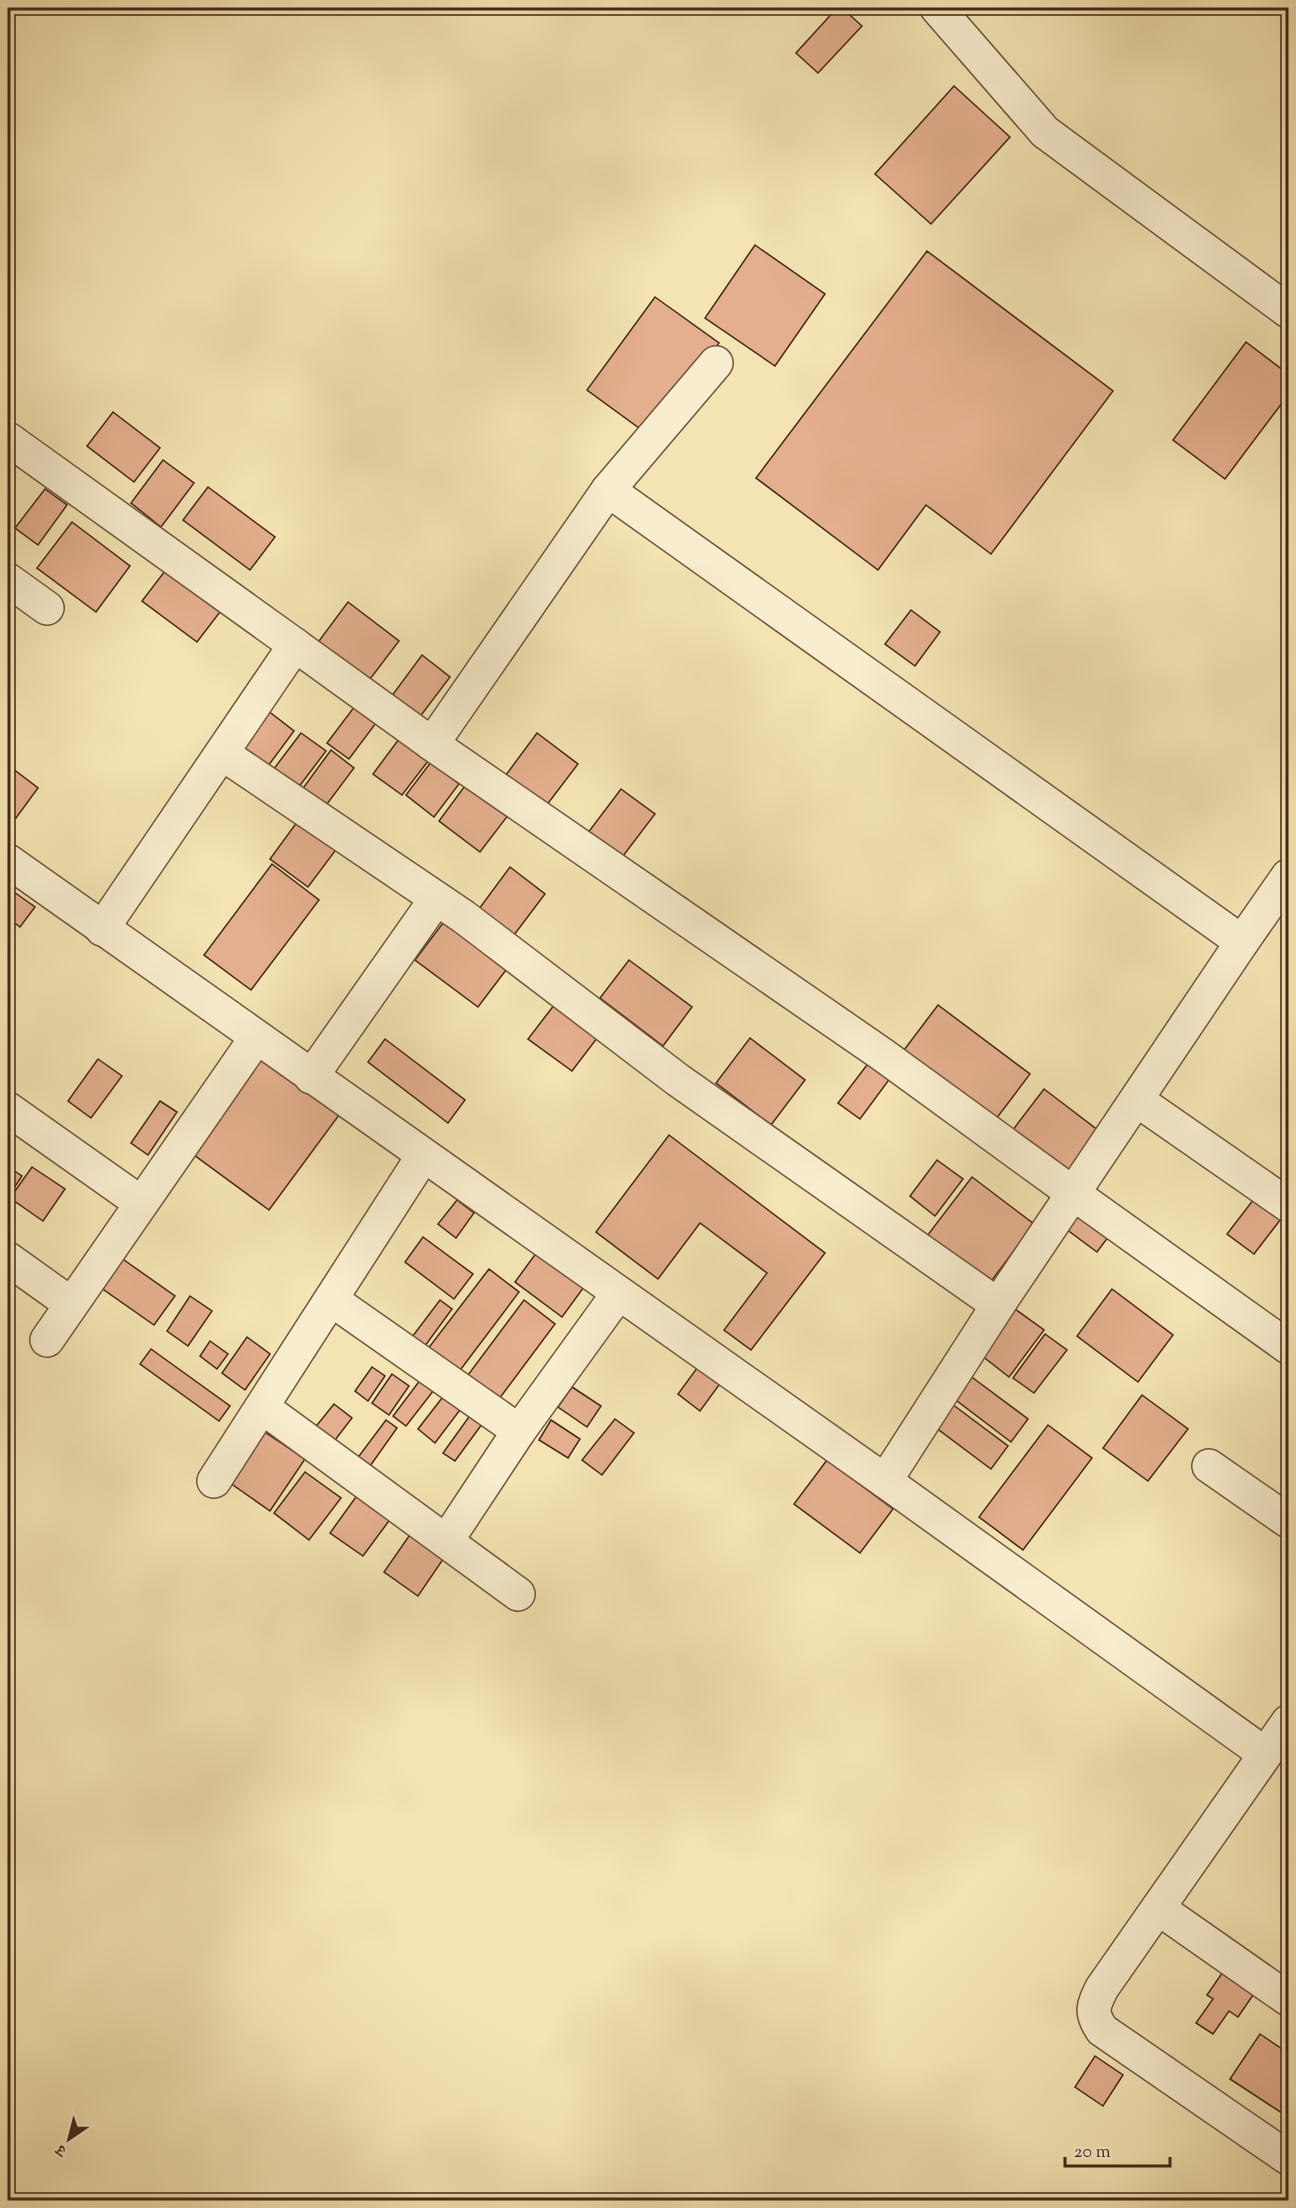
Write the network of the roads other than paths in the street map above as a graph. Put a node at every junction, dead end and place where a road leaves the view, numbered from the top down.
1 (937, 8) edge
2 (1288, 311) edge
3 (716, 363) dead end
4 (8, 439) edge
5 (608, 490) junction
6 (8, 580) edge
7 (47, 608) dead end
8 (295, 645) junction
9 (432, 744) junction
10 (223, 754) junction
11 (8, 861) edge
12 (1288, 876) edge
13 (436, 898) junction
14 (102, 929) junction
15 (1242, 942) junction
16 (256, 1038) junction
17 (312, 1077) junction
18 (1137, 1100) junction
19 (8, 1109) edge
20 (423, 1156) junction
21 (1074, 1194) junction
22 (141, 1203) junction
23 (1288, 1205) edge
24 (8, 1259) edge
25 (618, 1294) junction
26 (332, 1300) junction
27 (70, 1304) junction
28 (998, 1305) junction
29 (47, 1340) dead end
30 (1288, 1347) edge
31 (262, 1407) junction
32 (519, 1431) junction
33 (1209, 1466) dead end
34 (214, 1481) dead end
35 (885, 1481) junction
36 (1288, 1521) edge
37 (447, 1540) junction
38 (518, 1594) dead end
39 (1288, 1722) edge
40 (1265, 1754) junction
41 (1158, 1908) junction
42 (1288, 1999) edge
43 (1288, 2158) edge

1 - 2 street
3 - 5 street
4 - 8 street
5 - 9 street
5 - 15 street
6 - 7 street
8 - 9 street
8 - 10 street
9 - 21 street
10 - 13 street
10 - 14 street
11 - 14 street
12 - 15 street
13 - 17 street
13 - 28 street
14 - 16 street
15 - 18 street
16 - 17 street
16 - 22 street
17 - 20 street
18 - 21 street
18 - 23 street
19 - 22 street
20 - 25 street
20 - 26 street
21 - 28 street
21 - 30 street
22 - 27 street
24 - 27 street
25 - 32 street
25 - 35 street
26 - 31 street
26 - 32 street
27 - 29 street
28 - 35 street
31 - 34 street
31 - 37 street
32 - 37 street
33 - 36 street
35 - 40 street
37 - 38 street
39 - 40 street
40 - 41 street
41 - 42 street
41 - 43 street

